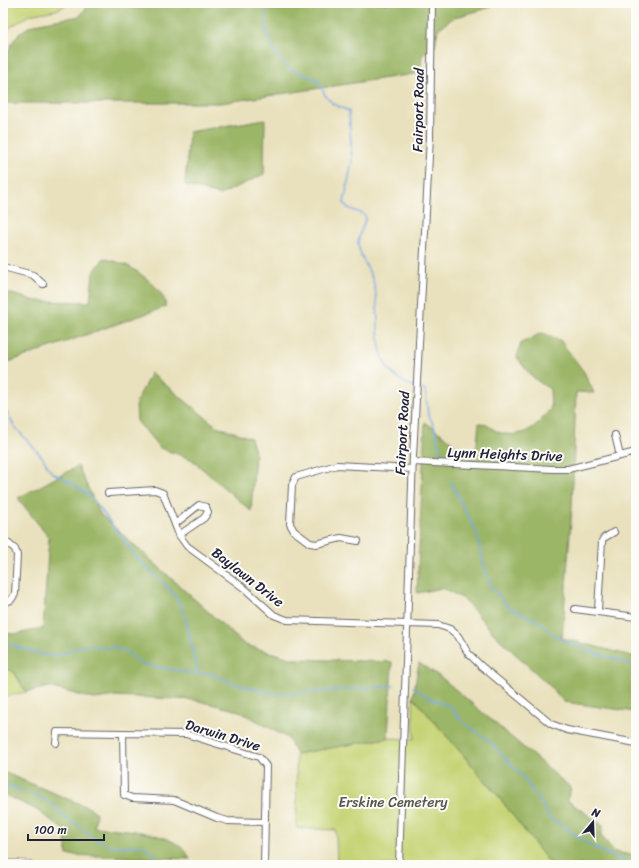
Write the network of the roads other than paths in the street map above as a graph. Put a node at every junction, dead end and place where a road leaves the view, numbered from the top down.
1 (432, 3) edge
2 (3, 267) edge
3 (43, 284) dead end
4 (615, 435) dead end
5 (636, 452) edge
6 (620, 456) junction
7 (412, 466) junction
8 (108, 493) dead end
9 (175, 524) junction
10 (614, 532) dead end
11 (179, 535) junction
12 (3, 539) edge
13 (358, 541) dead end
14 (3, 603) edge
15 (575, 609) dead end
16 (598, 610) junction
17 (636, 617) edge
18 (407, 624) junction
19 (123, 734) junction
20 (56, 743) dead end
21 (636, 743) edge
22 (264, 822) junction
23 (3, 864) edge
24 (29, 865) edge
25 (264, 865) edge
26 (399, 865) edge

1 - 7 street, Fairport Road
2 - 3 street
4 - 6 street
5 - 6 street, Lynn Heights Drive
6 - 7 street, Lynn Heights Drive
7 - 13 street, Lynn Heights Drive
7 - 18 street, Fairport Road
8 - 9 street, Baylawn Drive
9 - 11 street, Baylawn Drive
9 - 11 street
10 - 16 street
11 - 18 street, Baylawn Drive
12 - 14 street
15 - 16 street
16 - 17 street
18 - 21 street, Baylawn Drive
18 - 26 street, Fairport Road
19 - 20 street, Darwin Drive
19 - 22 street
19 - 22 street, Darwin Drive
22 - 25 street, Darwin Drive
23 - 24 main road

